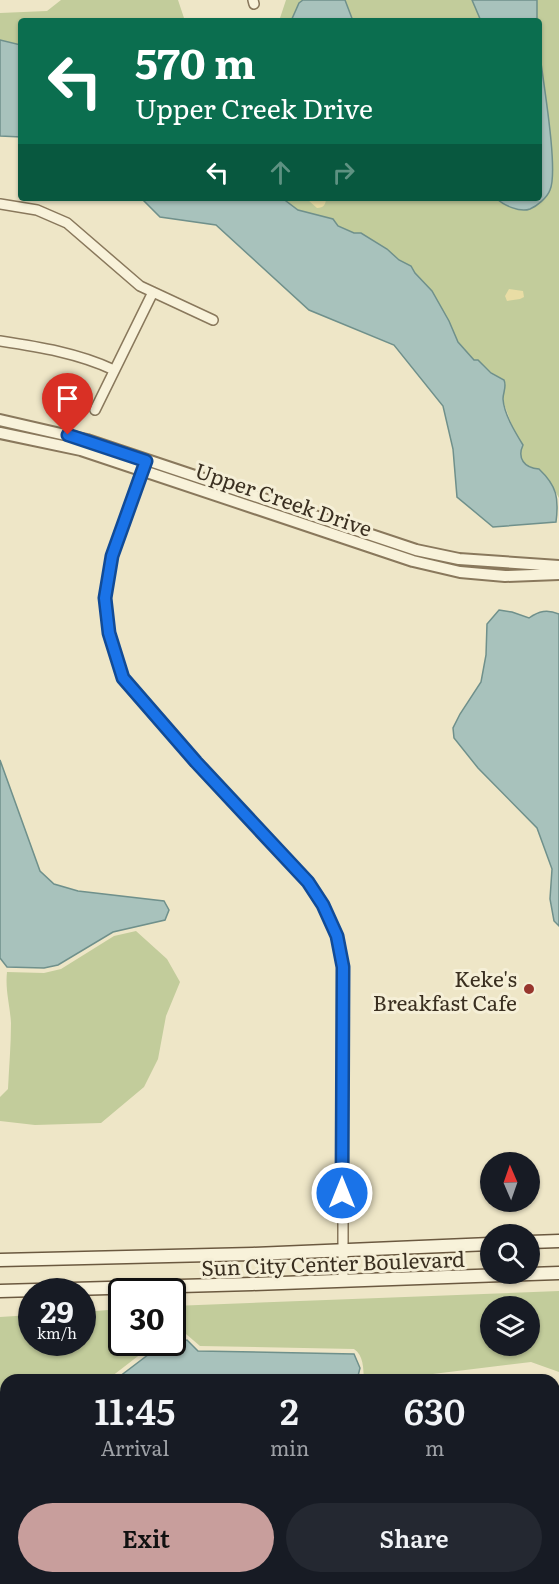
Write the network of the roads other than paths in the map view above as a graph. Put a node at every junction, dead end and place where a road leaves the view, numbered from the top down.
1 (0, 204) edge
2 (153, 292) junction
3 (213, 320) dead end
4 (0, 341) edge
5 (114, 370) junction
6 (95, 410) dead end
7 (0, 420) edge
8 (0, 433) edge
9 (144, 466) junction
10 (559, 566) edge
11 (559, 574) edge
12 (559, 1241) edge
13 (540, 1242) edge
14 (480, 1244) edge
15 (342, 1251) junction
16 (0, 1260) edge
17 (559, 1273) edge
18 (343, 1281) junction
19 (0, 1291) edge

1 - 2 street
2 - 3 street
2 - 5 street
4 - 5 street
5 - 6 street
7 - 9 street, Upper Creek Drive
8 - 9 street, Upper Creek Drive
9 - 10 street, Upper Creek Drive
9 - 11 street, Upper Creek Drive
9 - 15 street
12 - 13 main road
14 - 15 main road, Sun City Center Boulevard
15 - 16 main road, Sun City Center Boulevard
15 - 18 street
17 - 18 main road, Sun City Center Boulevard
18 - 19 main road, Sun City Center Boulevard

